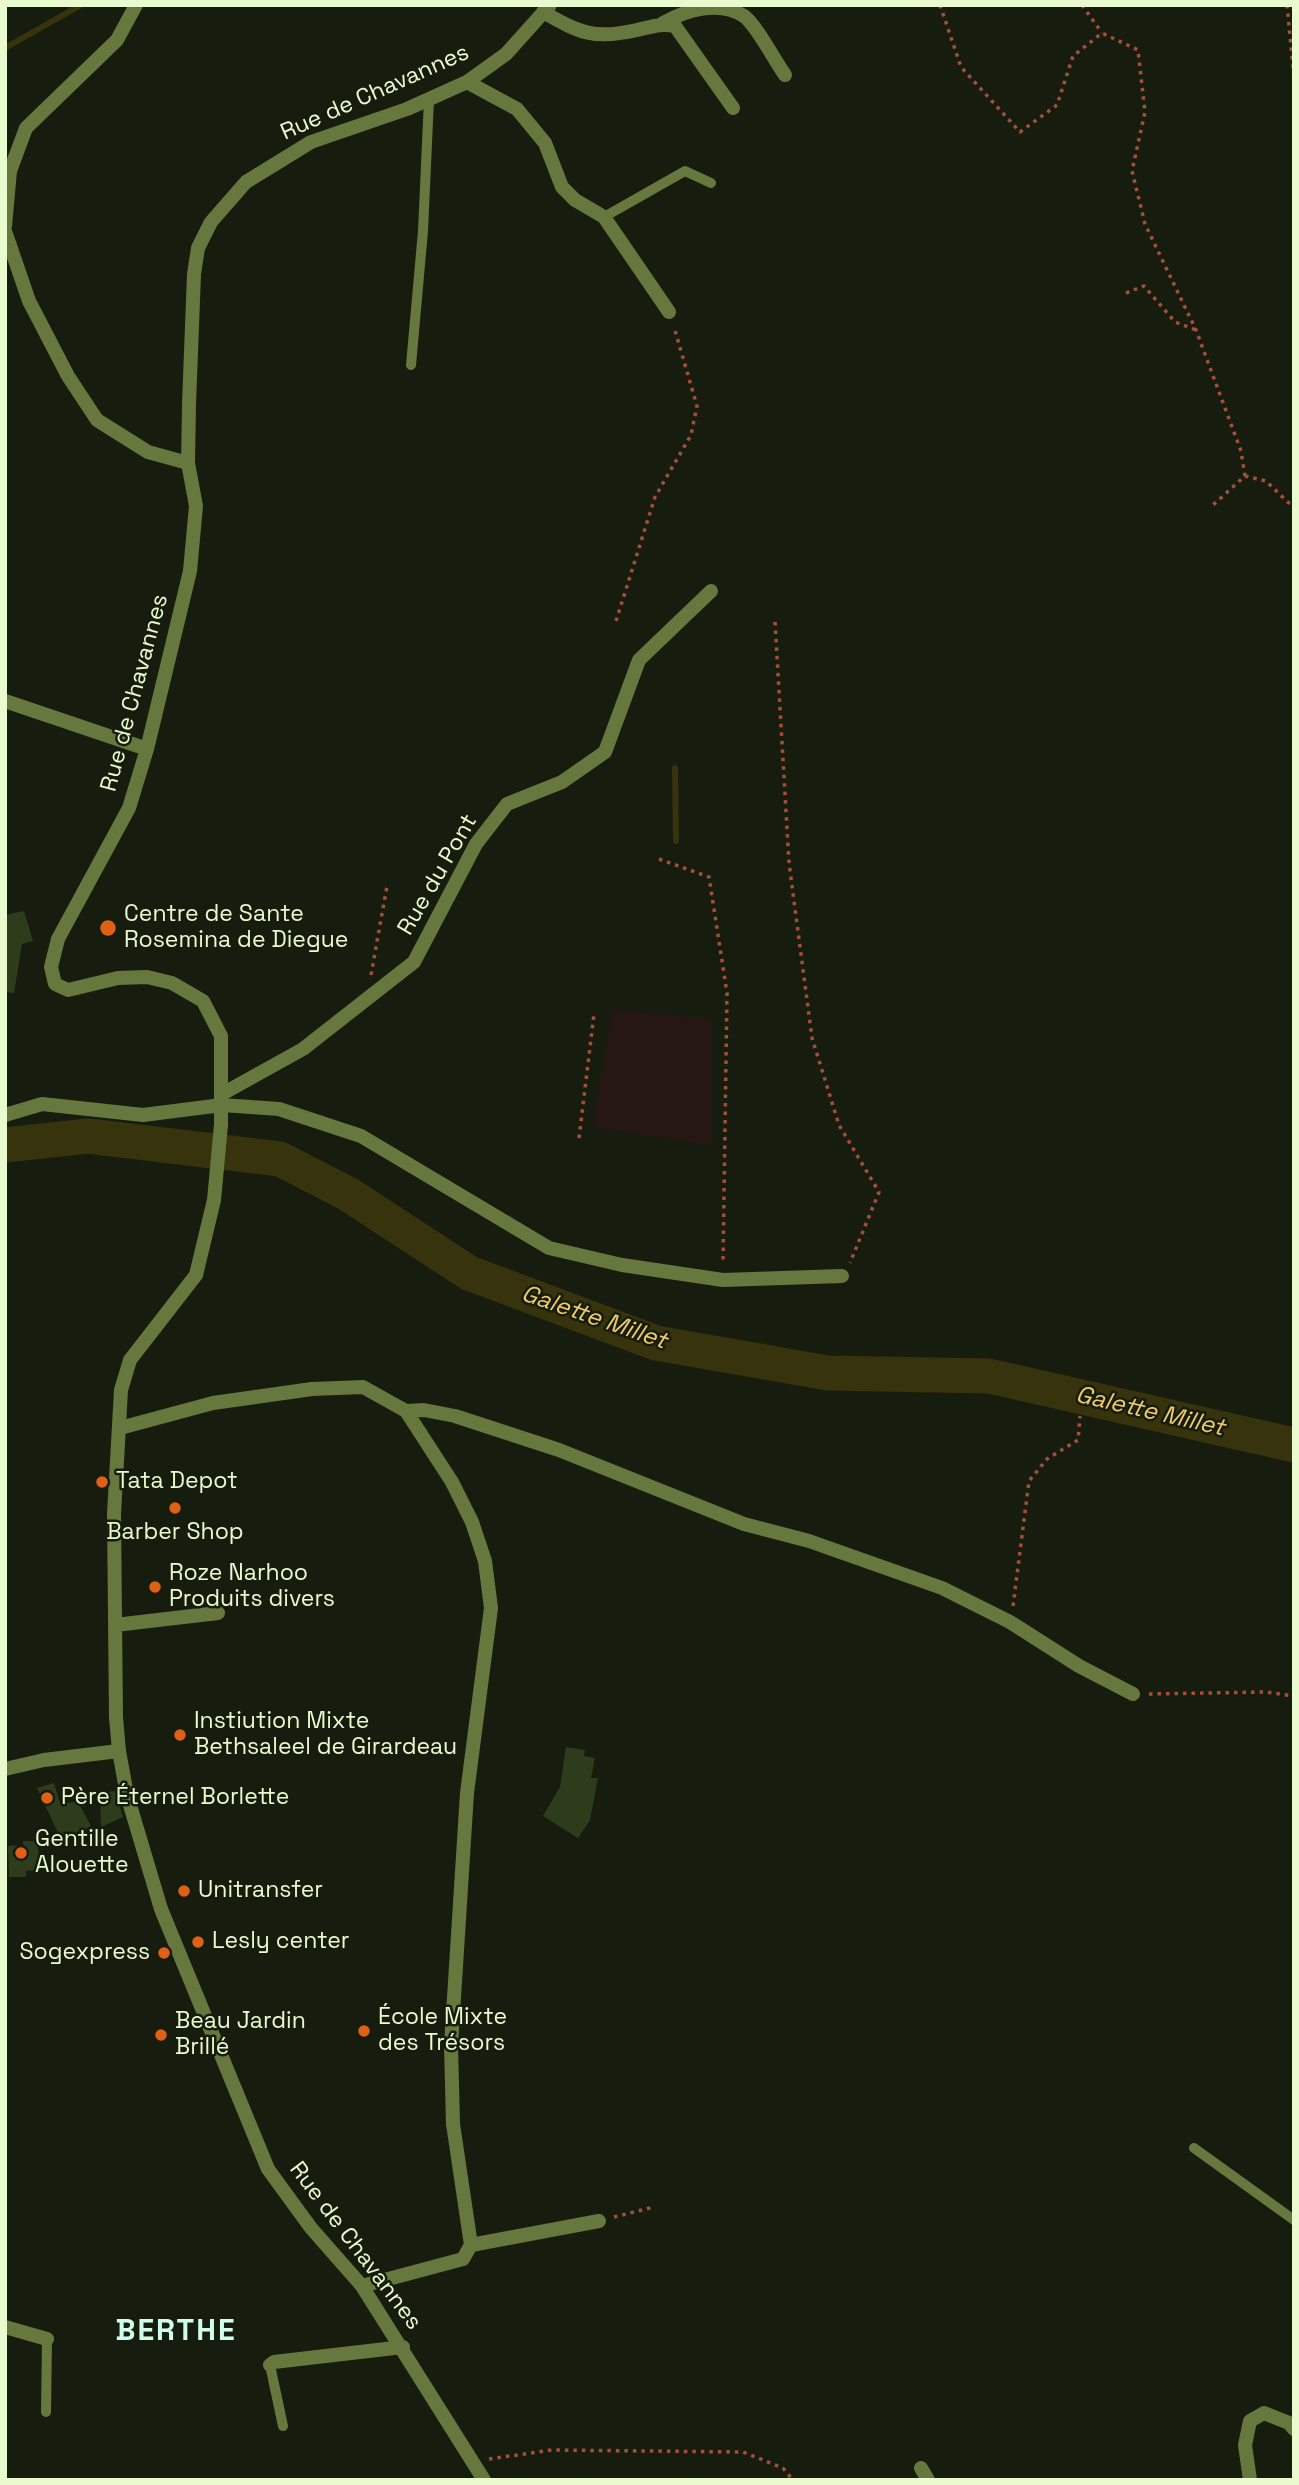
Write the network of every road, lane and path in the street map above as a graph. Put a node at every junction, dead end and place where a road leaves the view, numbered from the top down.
1 (136, 5) edge
2 (940, 5) edge
3 (1082, 5) edge
4 (1287, 5) edge
5 (547, 9) edge
6 (663, 23) junction
7 (1102, 33) junction
8 (785, 75) dead end
9 (1294, 77) edge
10 (467, 82) junction
11 (429, 99) junction
12 (733, 108) dead end
13 (711, 183) dead end
14 (604, 217) junction
15 (5, 229) edge
16 (1126, 293) dead end
17 (669, 312) joint
18 (1196, 330) junction
19 (411, 365) dead end
20 (188, 463) junction
21 (1245, 477) junction
22 (1213, 505) dead end
23 (1294, 508) edge
24 (710, 591) dead end
25 (616, 621) dead end
26 (775, 622) dead end
27 (5, 701) edge
28 (147, 749) junction
29 (659, 859) dead end
30 (387, 886) dead end
31 (366, 1001) junction
32 (594, 1014) dead end
33 (222, 1100) junction
34 (5, 1115) edge
35 (579, 1138) dead end
36 (842, 1276) joint
37 (723, 1280) junction
38 (406, 1411) junction
39 (1080, 1416) dead end
40 (120, 1429) junction
41 (218, 1613) dead end
42 (1010, 1622) junction
43 (115, 1625) junction
44 (1133, 1695) joint
45 (1294, 1696) edge
46 (119, 1751) junction
47 (7, 1765) edge
48 (1194, 2148) dead end
49 (654, 2207) dead end
50 (1294, 2220) edge
51 (599, 2221) joint
52 (471, 2245) junction
53 (362, 2286) junction
54 (5, 2327) edge
55 (47, 2339) joint
56 (403, 2347) junction
57 (270, 2365) joint
58 (46, 2412) dead end
59 (283, 2426) dead end
60 (1294, 2429) edge
61 (470, 2462) junction
62 (484, 2480) edge
63 (793, 2480) edge
64 (1250, 2480) edge

1 - 15 street
2 - 7 path
3 - 7 path
4 - 9 path
5 - 6 street
5 - 10 street, Rue de Chavannes
6 - 8 street
6 - 12 street
7 - 18 path
10 - 11 street, Rue de Chavannes
10 - 14 street
11 - 19 lane
11 - 20 street, Rue de Chavannes
13 - 14 lane
14 - 17 street
15 - 20 street
16 - 18 path
17 - 25 path
18 - 21 path
20 - 28 street, Rue de Chavannes
21 - 22 path
21 - 23 path
24 - 31 street, Rue du Pont
26 - 36 path
27 - 28 street
28 - 33 street, Rue de Chavannes
29 - 37 path
30 - 31 path
31 - 33 street, Rue du Pont
32 - 35 path
33 - 34 street
33 - 37 street
33 - 40 street, Rue de Chavannes
36 - 37 street
38 - 40 street
38 - 42 street
38 - 52 street
39 - 42 path
40 - 43 street, Rue de Chavannes
41 - 43 street
42 - 44 street
43 - 46 street, Rue de Chavannes
44 - 45 path
46 - 47 street
46 - 53 street, Rue de Chavannes
48 - 50 lane
49 - 51 path
51 - 52 street
52 - 53 street
53 - 56 street, Rue de Chavannes
54 - 55 street
55 - 58 lane
56 - 57 street
56 - 61 street, Rue de Chavannes
57 - 59 lane
60 - 64 street
61 - 62 street, Rue de Chavannes
61 - 63 path

